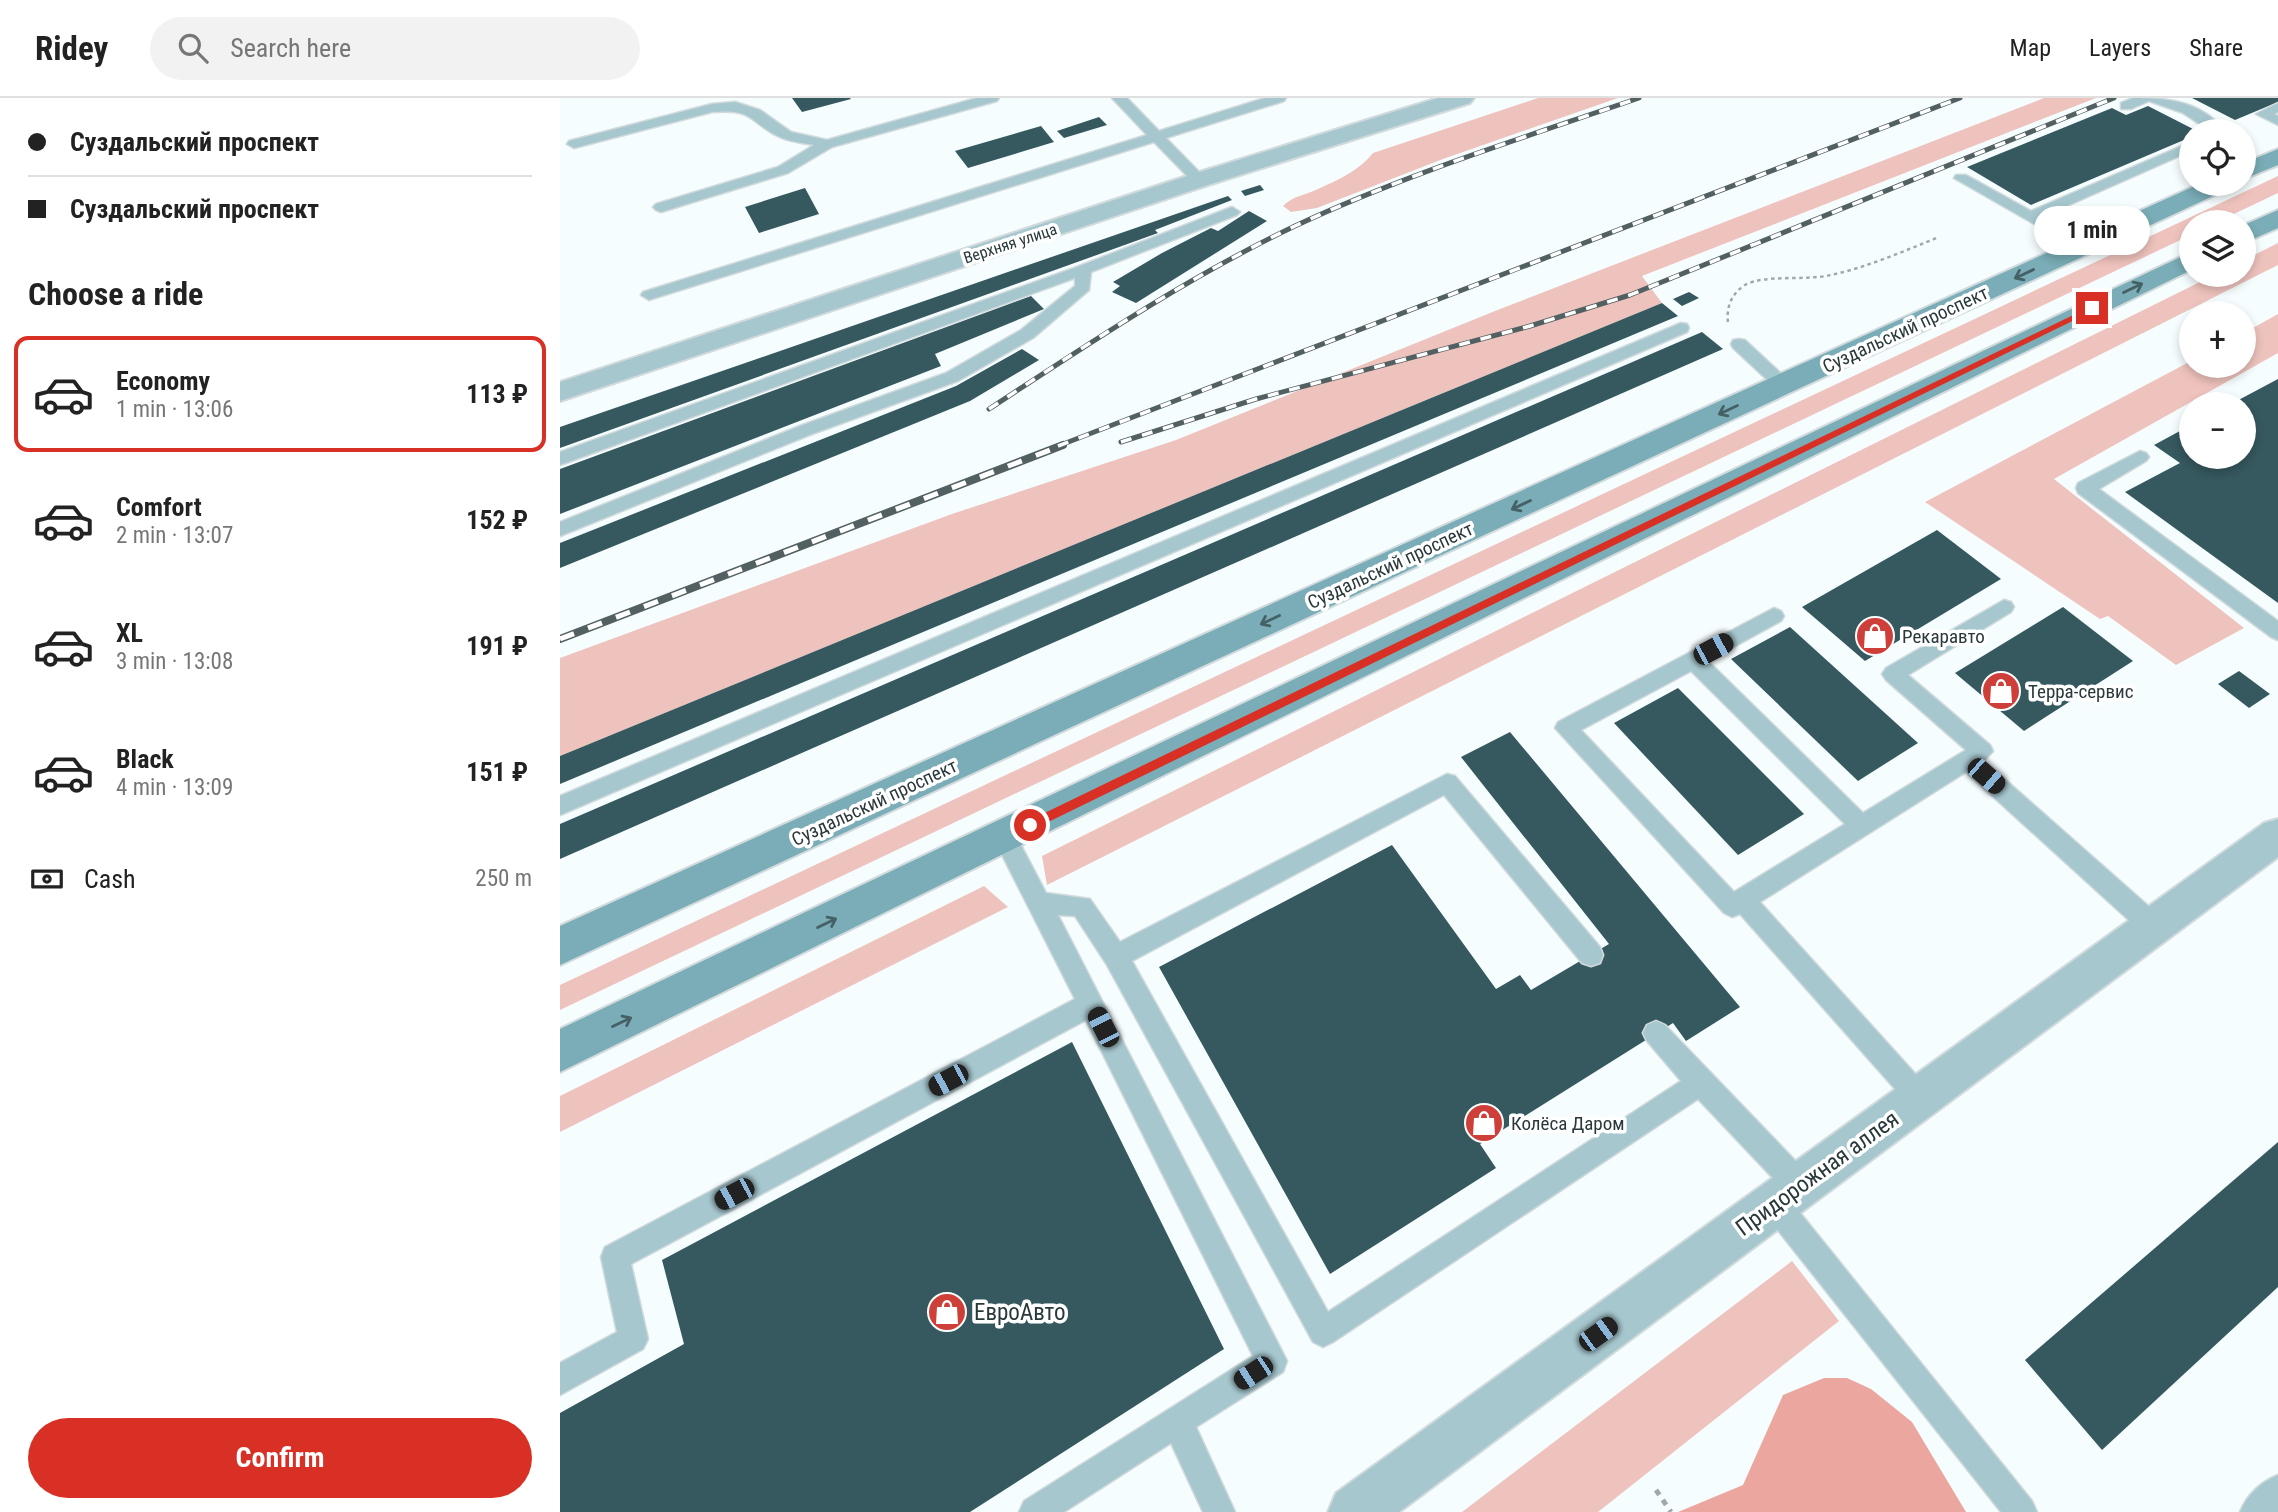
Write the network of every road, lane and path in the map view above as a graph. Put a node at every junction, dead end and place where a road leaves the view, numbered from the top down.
1 (992, 98) edge
2 (1119, 98) edge
3 (1279, 98) edge
4 (1462, 98) edge
5 (2145, 98) edge
6 (2152, 98) edge
7 (2126, 106) dead end
8 (2278, 107) edge
9 (2202, 119) edge
10 (2278, 121) edge
11 (1157, 137) junction
12 (575, 144) dead end
13 (828, 144) junction
14 (2179, 151) edge
15 (2278, 156) edge
16 (2256, 166) edge
17 (1961, 178) dead end
18 (1199, 180) junction
19 (2193, 196) edge
20 (660, 206) dead end
21 (1232, 212) dead end
22 (2030, 217) junction
23 (2278, 218) edge
24 (2256, 229) edge
25 (1939, 237) dead end
26 (2083, 247) junction
27 (2179, 266) edge
28 (1083, 270) junction
29 (649, 295) dead end
30 (1681, 328) dead end
31 (1739, 344) joint
32 (1783, 385) junction
33 (560, 392) edge
34 (2140, 457) dead end
35 (560, 459) edge
36 (560, 528) edge
37 (2004, 607) dead end
38 (1774, 616) dead end
39 (2278, 632) edge
40 (1693, 660) junction
41 (1968, 760) junction
42 (560, 806) edge
43 (1862, 826) junction
44 (2278, 835) edge
45 (1005, 837) junction
46 (1742, 900) junction
47 (1040, 903) junction
48 (2153, 926) junction
49 (560, 946) edge
50 (1591, 955) dead end
51 (1116, 957) junction
52 (1091, 1004) junction
53 (1656, 1033) dead end
54 (560, 1051) edge
55 (1699, 1084) junction
56 (1920, 1098) junction
57 (1788, 1195) junction
58 (560, 1380) edge
59 (1177, 1422) junction
60 (1656, 1490) dead end
61 (2278, 1491) edge
62 (1035, 1512) edge
63 (1219, 1512) edge
64 (1355, 1512) edge
65 (1671, 1512) edge
66 (2021, 1512) edge
67 (2256, 1512) edge

1 - 13 lane
2 - 11 lane
3 - 11 lane
4 - 18 street, Верхняя улица
5 - 7 lane
6 - 9 lane
8 - 10 lane
11 - 18 lane
11 - 29 lane
12 - 13 lane
13 - 20 lane
14 - 22 lane
15 - 16 main road
17 - 22 lane
18 - 33 street, Верхняя улица
19 - 26 main road, Суздальский проспект
21 - 28 lane
22 - 26 lane
23 - 24 main road
25 - 31 path
26 -> 32 main road, Суздальский проспект
45 -> 27 main road
28 - 35 lane
28 - 36 lane
30 - 42 lane
31 - 32 lane
32 -> 49 main road, Суздальский проспект
34 - 39 lane
37 - 41 lane
38 - 40 lane
40 - 43 lane
40 - 46 lane
41 - 43 lane
41 - 48 lane
43 - 46 lane
44 - 48 street, Придорожная аллея
45 - 47 lane
54 -> 45 main road
46 - 56 lane
47 - 51 lane
47 - 52 lane
48 - 56 street, Придорожная аллея
50 - 51 lane
51 - 55 lane
52 - 58 lane
52 - 59 lane
53 - 55 lane
55 - 57 lane
56 - 57 street, Придорожная аллея
57 - 64 street, Придорожная аллея
57 - 66 lane
59 - 62 lane
59 - 63 lane
60 - 65 path
61 - 67 lane

